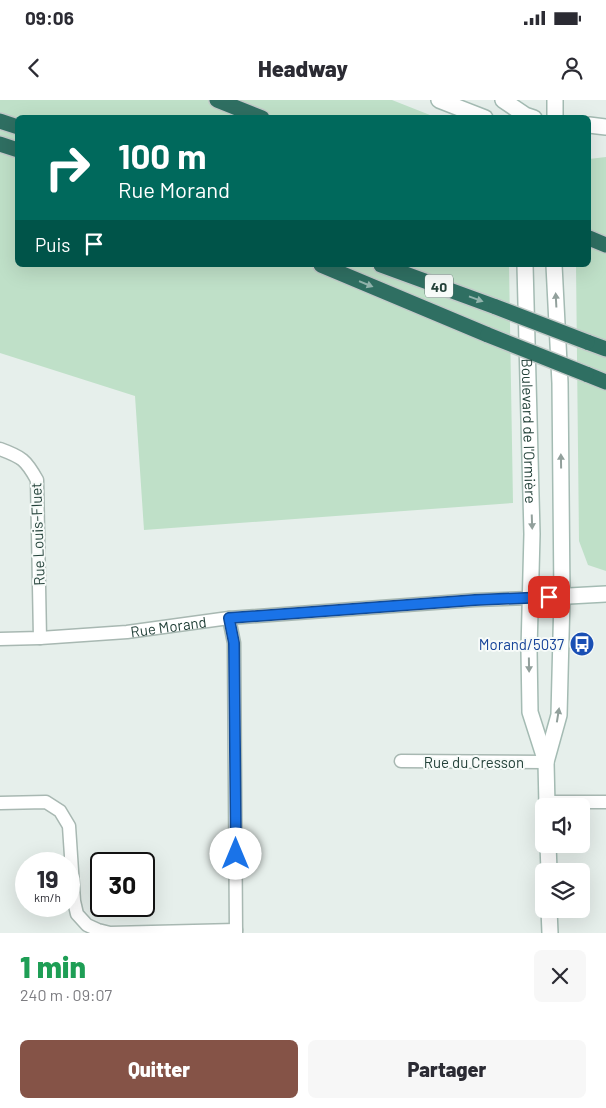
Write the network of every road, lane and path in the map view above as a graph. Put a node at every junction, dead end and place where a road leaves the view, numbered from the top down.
1 (217, 100) edge
2 (439, 100) edge
3 (503, 100) edge
4 (555, 100) edge
5 (524, 114) edge
6 (254, 115) edge
7 (477, 115) edge
8 (555, 115) edge
9 (0, 121) edge
10 (591, 125) edge
11 (15, 127) edge
12 (606, 127) edge
13 (0, 144) edge
14 (15, 149) edge
15 (591, 234) edge
16 (591, 238) edge
17 (606, 242) edge
18 (326, 267) edge
19 (386, 267) edge
20 (525, 267) edge
21 (554, 267) edge
22 (606, 349) edge
23 (606, 382) edge
24 (0, 449) edge
25 (606, 594) edge
26 (532, 598) junction
27 (562, 598) junction
28 (229, 618) junction
29 (40, 638) junction
30 (0, 639) edge
31 (401, 761) dead end
32 (546, 762) junction
33 (547, 798) edge
34 (606, 802) edge
35 (0, 803) edge
36 (590, 803) edge
37 (549, 918) edge
38 (236, 932) edge
39 (550, 933) edge

1 - 6 highway
2 - 7 main road
3 - 5 main road
4 - 8 main road
9 - 11 highway
10 - 12 main road
13 - 14 highway
15 - 17 highway
16 - 17 highway
18 -> 23 highway, bridge
19 -> 22 highway, 40, bridge
20 -> 26 main road, Boulevard de l'Ormière
27 -> 21 main road, Boulevard de l'Ormière
24 - 29 street, Rue Louis-Fluet
25 - 27 main road, Rue Morand
26 - 27 main road, Rue Morand
26 - 28 street, Rue Morand
26 -> 32 main road, Boulevard de l'Ormière
32 -> 27 main road, Boulevard de l'Ormière
28 - 29 street, Rue Morand
28 - 38 street
29 - 30 street, Rue Morand
31 - 32 street, Rue du Cresson
32 - 33 main road
34 - 36 street
35 - 38 street
37 - 39 main road

